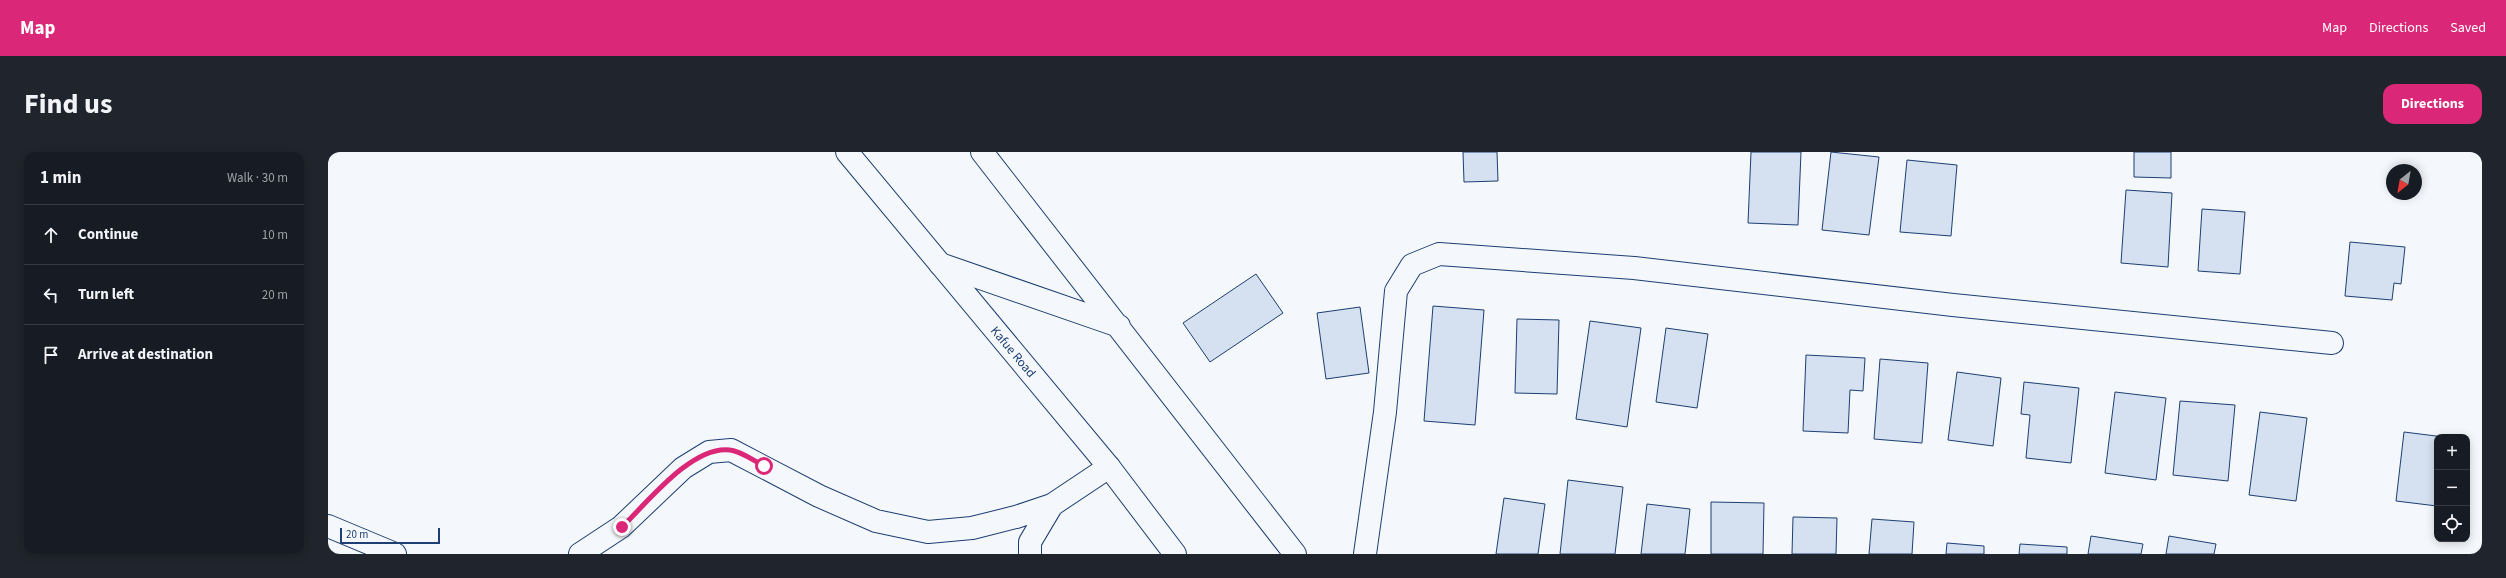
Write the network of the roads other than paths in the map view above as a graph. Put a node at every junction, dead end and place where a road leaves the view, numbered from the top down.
1 (847, 152) edge
2 (982, 152) edge
3 (940, 264) junction
4 (1119, 326) junction
5 (2332, 343) dead end
6 (1109, 467) junction
7 (1052, 505) junction
8 (328, 526) edge
9 (395, 554) edge
10 (580, 554) edge
11 (1030, 554) edge
12 (1176, 554) edge
13 (1295, 554) edge
14 (1365, 554) edge

1 - 3 main road, Kafue Road
2 - 4 main road
3 - 4 main road
3 - 6 main road, Kafue Road
4 - 13 main road
5 - 14 main road
6 - 7 main road
6 - 12 main road, Kafue Road
7 - 10 main road
7 - 11 main road
8 - 9 main road

